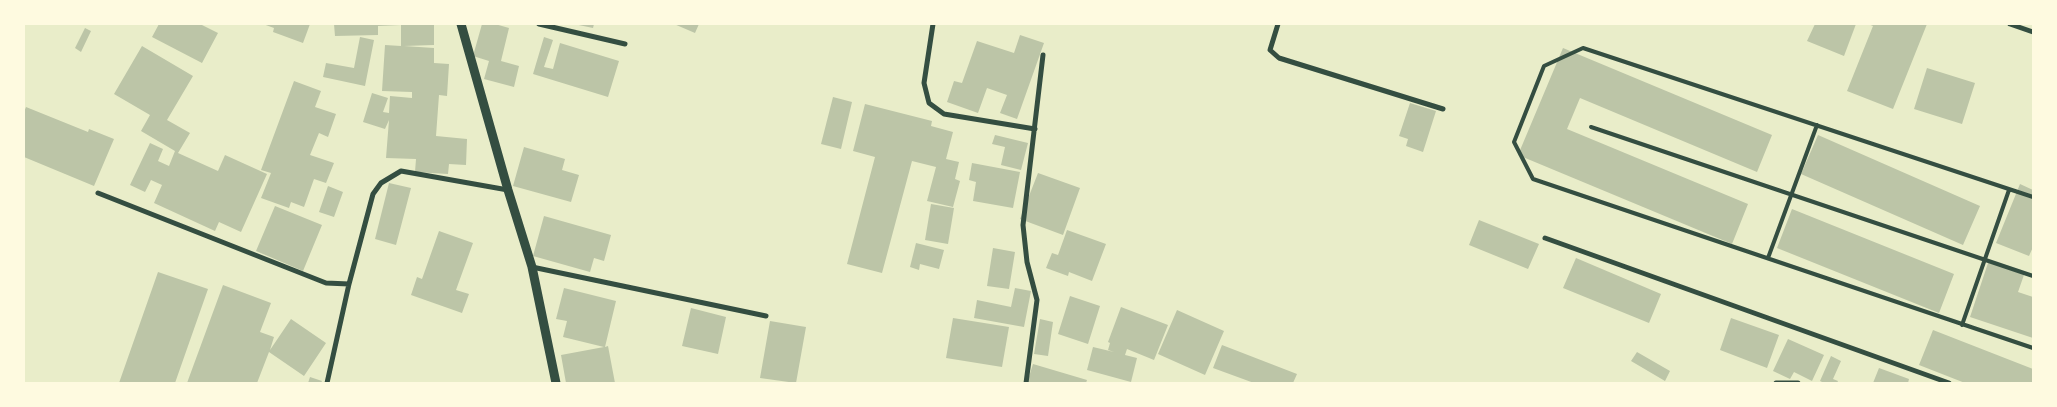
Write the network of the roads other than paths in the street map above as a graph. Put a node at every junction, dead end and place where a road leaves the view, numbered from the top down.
1 (461, 24) edge
2 (539, 24) edge
3 (933, 24) edge
4 (1278, 24) edge
5 (2010, 24) edge
6 (2033, 32) edge
7 (625, 44) dead end
8 (1043, 55) dead end
9 (1443, 110) dead end
10 (1817, 125) junction
11 (1592, 127) dead end
12 (1035, 129) junction
13 (508, 190) junction
14 (2009, 190) junction
15 (98, 193) dead end
16 (1792, 194) junction
17 (2033, 197) edge
18 (1545, 238) dead end
19 (1768, 258) junction
20 (1985, 260) junction
21 (532, 267) junction
22 (2033, 276) edge
23 (349, 284) junction
24 (766, 316) dead end
25 (1962, 325) junction
26 (2033, 348) edge
27 (327, 383) edge
28 (556, 383) edge
29 (1026, 383) edge
30 (1776, 383) edge
31 (1798, 383) edge
32 (1949, 383) edge

1 - 13 street
2 - 7 street
3 - 12 street
4 - 9 street
5 - 6 street
8 - 12 street
10 - 14 lane
10 - 16 lane
10 - 19 lane
11 - 16 lane
12 - 29 street
13 - 21 street
13 - 23 street
14 - 17 lane
14 - 20 lane
15 - 23 street
16 - 19 lane
16 - 20 lane
18 - 32 street
19 - 25 lane
20 - 22 lane
20 - 25 lane
21 - 24 street
21 - 28 street
23 - 27 street
25 - 26 lane
30 - 31 street

